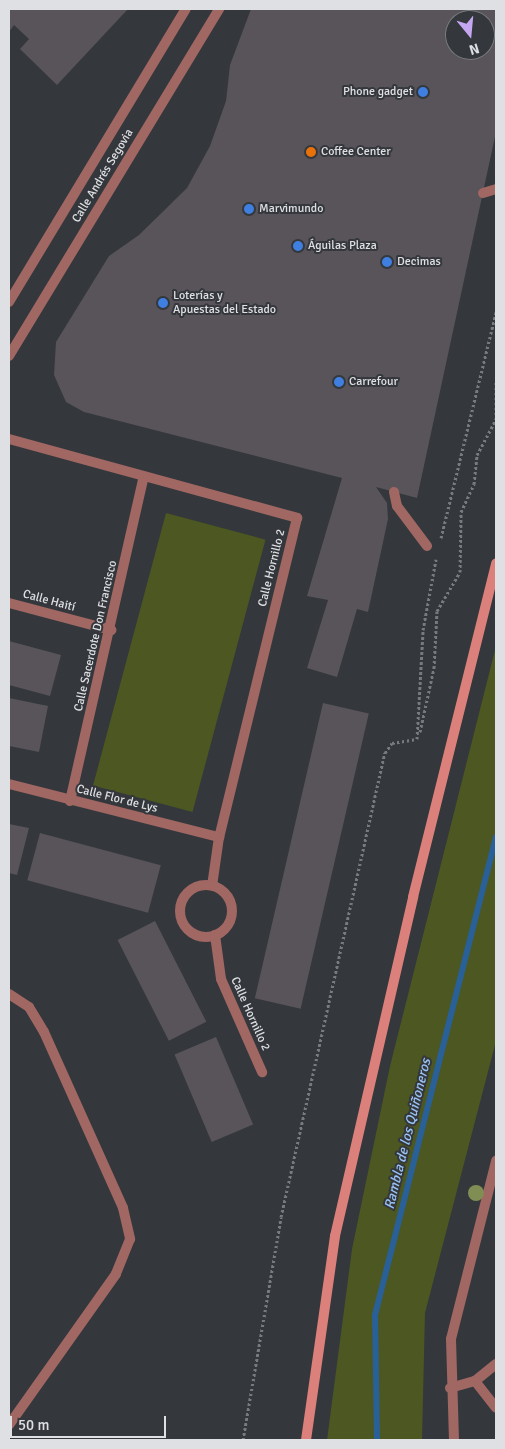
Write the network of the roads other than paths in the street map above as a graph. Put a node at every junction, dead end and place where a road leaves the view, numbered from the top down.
1 (186, 9) edge
2 (218, 9) edge
3 (496, 189) edge
4 (483, 193) dead end
5 (9, 302) edge
6 (9, 356) edge
7 (9, 439) edge
8 (144, 476) junction
9 (394, 492) dead end
10 (427, 546) dead end
11 (496, 563) edge
12 (9, 603) edge
13 (111, 630) junction
14 (9, 784) edge
15 (70, 800) junction
16 (219, 837) junction
17 (212, 886) junction
18 (215, 935) junction
19 (9, 994) edge
20 (262, 1072) dead end
21 (496, 1162) edge
22 (496, 1364) edge
23 (475, 1381) junction
24 (450, 1388) junction
25 (496, 1408) edge
26 (9, 1425) edge
27 (306, 1440) edge
28 (454, 1440) edge

1 - 5 street, Calle Andrés Segovia
2 - 6 street, Calle Andrés Segovia
3 - 4 street
7 - 8 street, Calle Hornillo 2
8 - 13 street, Calle Sacerdote Don Francisco
8 - 16 street, Calle Hornillo 2
9 - 10 street
11 - 27 main road
12 - 13 street, Calle Haití
13 - 15 street, Calle Sacerdote Don Francisco
14 - 15 street, Calle Flor de Lys
15 - 16 street, Calle Flor de Lys
16 - 17 street, Calle Hornillo 2
17 - 18 street
17 - 18 street
18 - 20 street, Calle Hornillo 2
19 - 26 street
21 - 24 street
22 - 23 street
23 - 24 street
23 - 25 street
24 - 28 street

